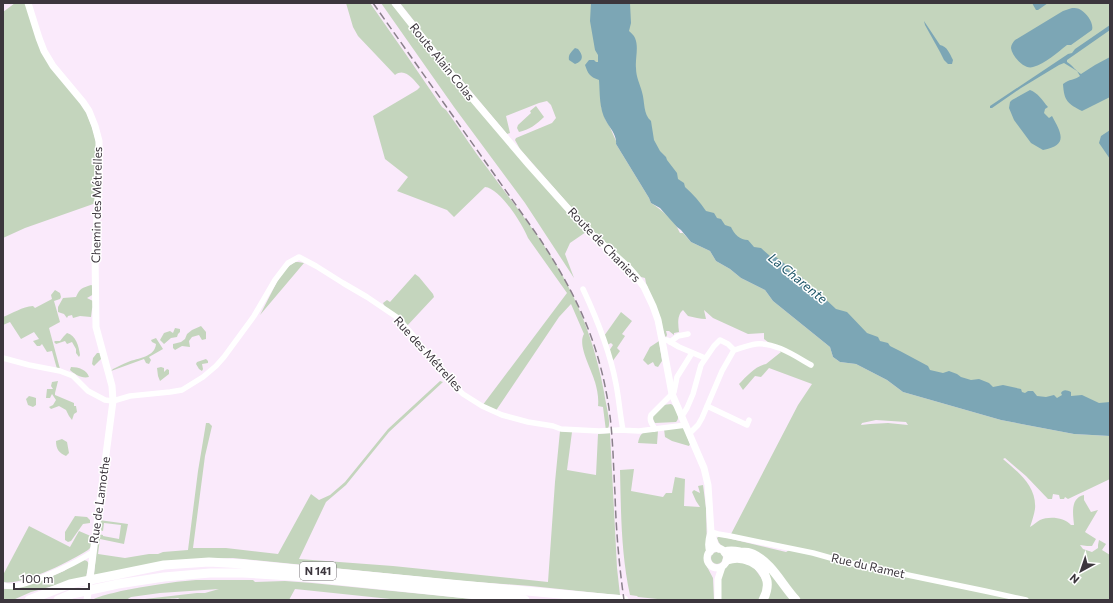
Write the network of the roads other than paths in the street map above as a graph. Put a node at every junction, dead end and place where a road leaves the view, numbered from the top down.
1 (28, 3) edge
2 (395, 3) edge
3 (490, 120) joint
4 (583, 289) dead end
5 (688, 334) dead end
6 (662, 340) junction
7 (670, 342) junction
8 (734, 350) junction
9 (692, 353) junction
10 (3, 358) edge
11 (705, 358) junction
12 (812, 365) dead end
13 (672, 394) junction
14 (114, 401) junction
15 (707, 406) junction
16 (682, 416) junction
17 (749, 420) dead end
18 (686, 425) junction
19 (655, 428) junction
20 (621, 430) junction
21 (690, 433) junction
22 (711, 532) junction
23 (93, 552) junction
24 (710, 552) junction
25 (723, 557) junction
26 (713, 567) junction
27 (718, 579) junction
28 (3, 585) edge
29 (30, 600) edge
30 (58, 600) edge
31 (87, 600) edge
32 (524, 600) edge
33 (624, 600) edge
34 (718, 600) edge
35 (763, 600) edge
36 (796, 600) edge
37 (1026, 600) edge

1 - 14 street, Chemin des Métrelles
2 - 3 street, Route Alain Colas
3 - 6 street, Route de Chaniers
4 - 20 street
5 - 7 street
6 - 7 street
6 - 13 street, Route de Chaniers
7 - 9 street
8 - 11 street
8 - 12 street
8 - 15 street
9 - 11 street
9 - 13 street
10 - 14 street
11 - 16 street
13 - 16 street, Route de Chaniers
13 - 19 street
14 - 20 street, Rue des Métrelles
14 - 23 street, Rue de Lamothe
15 - 17 street
15 - 21 street
16 - 18 street, Route de Chaniers
18 - 19 street, Rue des Métrelles
18 - 21 street, Route de Chaniers
19 - 20 street, Rue des Métrelles
21 - 22 street, Route de Chaniers
22 - 24 street, Route de Chaniers
22 - 25 street
22 - 37 street, Rue du Ramet
23 - 28 street
23 - 31 street, Rue de Lamothe
24 - 25 street
24 - 26 street
25 - 26 street
25 - 27 street
25 - 35 highway
25 - 36 highway
26 - 27 street
27 - 34 street
29 - 33 highway, N 141
30 - 32 highway, N 141

